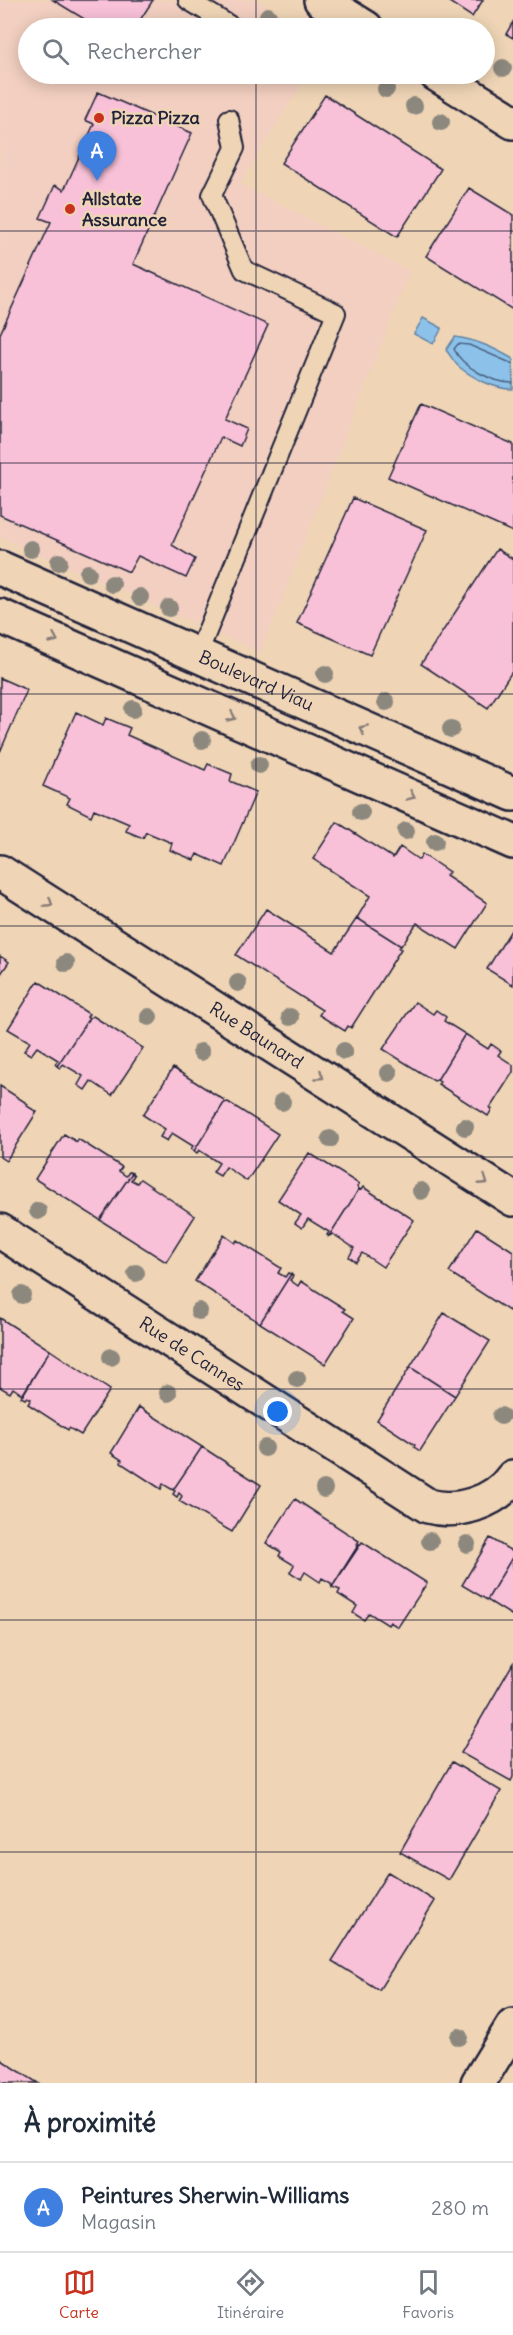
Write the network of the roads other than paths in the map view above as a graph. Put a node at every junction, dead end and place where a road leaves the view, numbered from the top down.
1 (188, 0) edge
2 (321, 0) edge
3 (218, 18) edge
4 (350, 18) edge
5 (452, 84) edge
6 (229, 119) dead end
7 (513, 122) edge
8 (0, 568) edge
9 (0, 616) edge
10 (196, 656) junction
11 (513, 794) edge
12 (513, 842) edge
13 (0, 872) edge
14 (513, 1199) edge
15 (0, 1231) edge
16 (512, 1480) edge
17 (513, 2026) edge
18 (478, 2083) edge

1 - 3 lane
2 - 4 street
5 - 7 street
6 - 10 lane
8 - 10 street, Boulevard Viau
9 -> 12 street
11 -> 10 street, Boulevard Viau
13 -> 14 street, Rue Baunard
15 - 16 street, Rue de Cannes
17 - 18 street

